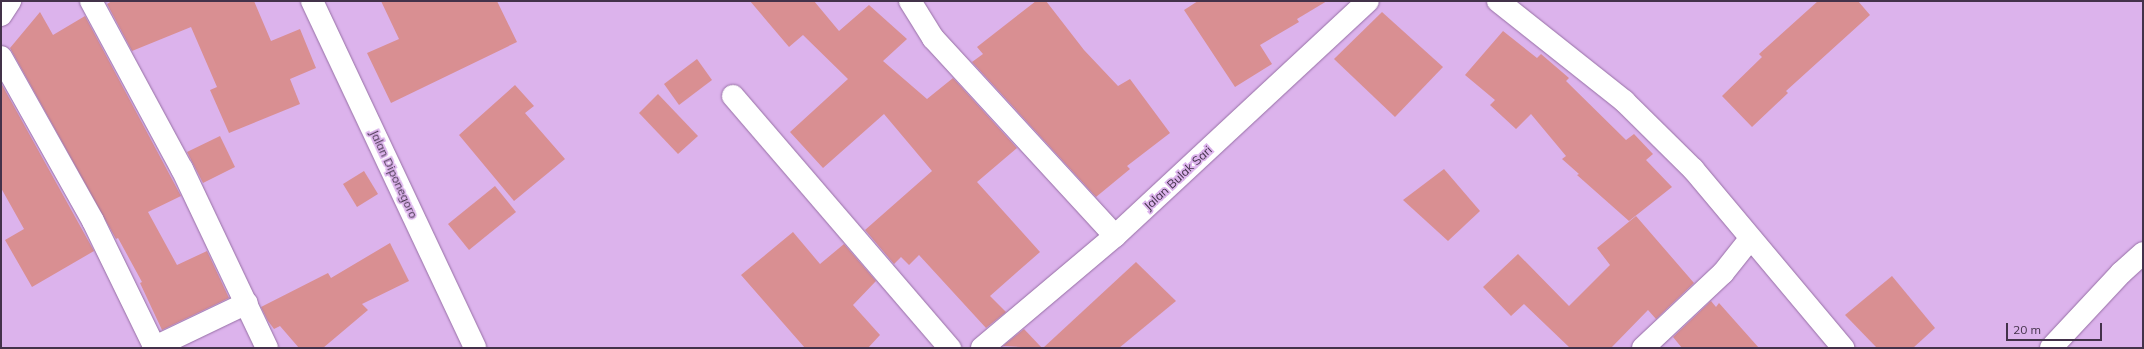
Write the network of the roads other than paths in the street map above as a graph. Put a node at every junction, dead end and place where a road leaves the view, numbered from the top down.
1 (10, 1) edge
2 (91, 1) edge
3 (312, 1) edge
4 (910, 1) edge
5 (1498, 1) edge
6 (1363, 3) edge
7 (1, 15) edge
8 (1, 57) edge
9 (733, 96) dead end
10 (1115, 236) junction
11 (1750, 239) junction
12 (2143, 253) edge
13 (247, 304) junction
14 (468, 345) edge
15 (154, 348) edge
16 (267, 348) edge
17 (950, 348) edge
18 (982, 348) edge
19 (1643, 348) edge
20 (1843, 348) edge
21 (2051, 348) edge

1 - 7 street
2 - 13 street
3 - 14 street, Jalan Diponegoro
4 - 10 street
5 - 11 street
6 - 10 street, Jalan Bulak Sari
8 - 15 street
9 - 17 street
10 - 18 street, Jalan Bulak Sari
11 - 19 street
11 - 20 street
12 - 21 street
13 - 15 street
13 - 16 street

